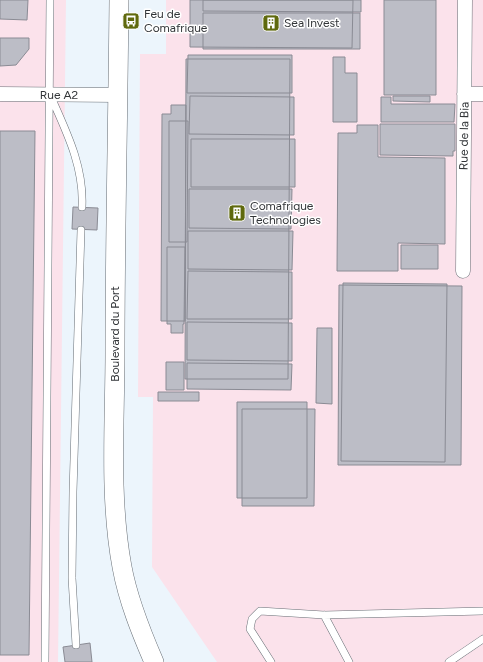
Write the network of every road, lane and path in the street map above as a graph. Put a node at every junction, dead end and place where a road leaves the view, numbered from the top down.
1 (50, 0) edge
2 (119, 0) edge
3 (465, 0) edge
4 (0, 94) edge
5 (50, 94) junction
6 (464, 94) junction
7 (483, 94) edge
8 (118, 95) junction
9 (82, 207) dead end
10 (81, 230) dead end
11 (463, 271) dead end
12 (483, 611) edge
13 (324, 615) junction
14 (483, 639) edge
15 (76, 645) dead end
16 (45, 662) edge
17 (154, 662) edge
18 (271, 662) edge
19 (349, 662) edge
20 (449, 662) edge

1 - 5 lane
2 - 8 main road, Boulevard du Port
3 - 6 street, Rue de la Bia
4 - 5 street, Rue A2
5 - 8 street, Rue A2
5 - 9 lane
5 - 16 lane
6 - 7 street
6 - 11 street, Rue de la Bia
8 - 17 main road, Boulevard du Port
10 - 15 lane
12 - 13 lane
13 - 18 lane
13 - 19 lane
14 - 20 lane

